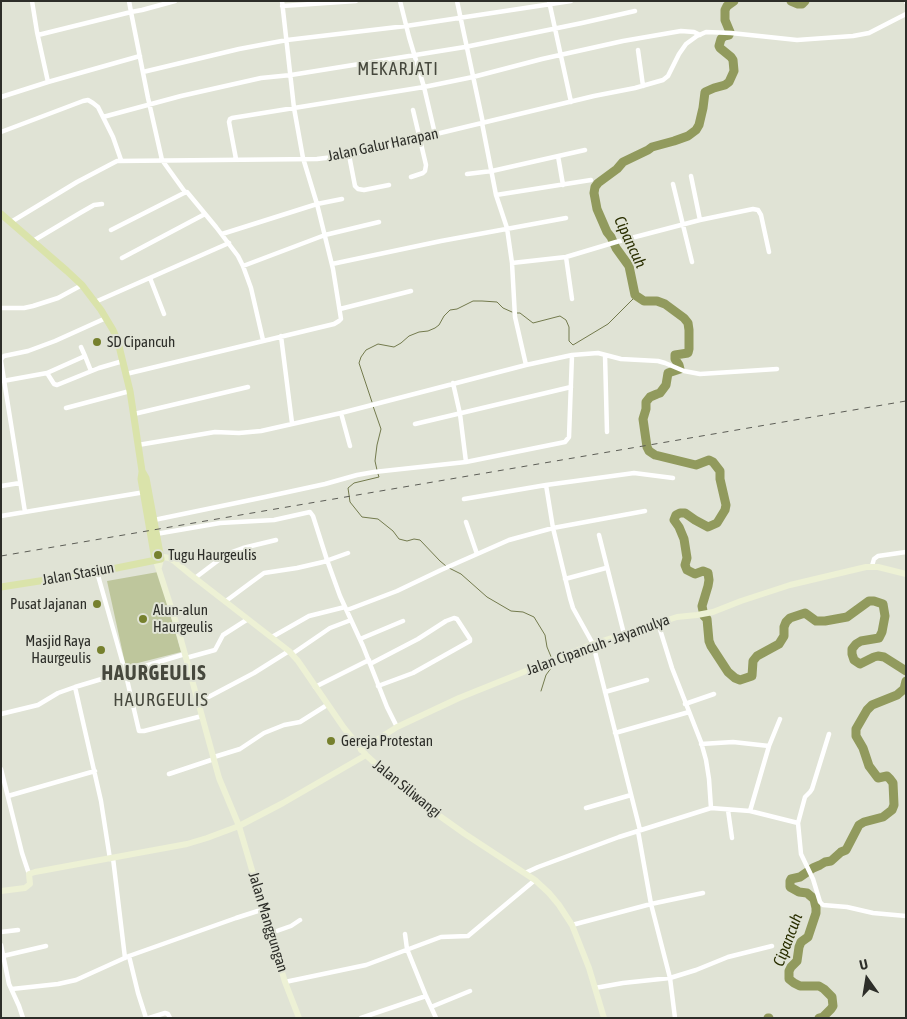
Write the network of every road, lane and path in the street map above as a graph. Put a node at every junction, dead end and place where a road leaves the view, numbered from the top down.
1 (32, 1) edge
2 (129, 1) edge
3 (174, 1) edge
4 (356, 1) edge
5 (400, 1) edge
6 (456, 1) edge
7 (571, 1) edge
8 (549, 3) edge
9 (282, 4) edge
10 (635, 11) dead end
11 (131, 12) junction
12 (906, 14) edge
13 (460, 18) junction
14 (406, 26) junction
15 (555, 29) junction
16 (38, 35) junction
17 (700, 35) junction
18 (287, 40) junction
19 (467, 46) junction
20 (638, 50) dead end
21 (414, 54) junction
22 (561, 54) junction
23 (140, 56) junction
24 (143, 72) junction
25 (291, 75) junction
26 (473, 77) junction
27 (48, 82) junction
28 (644, 86) junction
29 (424, 87) junction
30 (1, 97) edge
31 (571, 102) junction
32 (150, 104) junction
33 (294, 108) junction
34 (413, 110) dead end
35 (103, 117) junction
36 (482, 123) junction
37 (1, 132) edge
38 (435, 134) junction
39 (420, 138) junction
40 (585, 150) dead end
41 (349, 155) junction
42 (558, 156) junction
43 (303, 158) junction
44 (236, 159) junction
45 (121, 160) junction
46 (162, 160) junction
47 (492, 171) junction
48 (467, 174) dead end
49 (691, 176) dead end
50 (411, 177) dead end
51 (591, 180) dead end
52 (563, 184) junction
53 (673, 184) dead end
54 (389, 185) dead end
55 (185, 192) junction
56 (496, 195) junction
57 (342, 199) dead end
58 (102, 204) dead end
59 (317, 204) junction
60 (1, 214) edge
61 (205, 214) junction
62 (566, 218) dead end
63 (700, 220) junction
64 (11, 222) junction
65 (379, 222) dead end
66 (683, 224) junction
67 (507, 228) junction
68 (111, 230) dead end
69 (222, 234) junction
70 (324, 235) junction
71 (32, 241) junction
72 (229, 243) junction
73 (769, 252) dead end
74 (566, 257) junction
75 (122, 258) dead end
76 (692, 262) dead end
77 (332, 264) junction
78 (512, 264) junction
79 (243, 266) junction
80 (150, 278) junction
81 (82, 285) junction
82 (411, 291) dead end
83 (572, 299) dead end
84 (95, 302) junction
85 (1, 308) edge
86 (340, 309) junction
87 (164, 314) dead end
88 (106, 318) junction
89 (280, 336) junction
90 (263, 340) junction
91 (81, 347) dead end
92 (572, 355) junction
93 (605, 355) junction
94 (85, 356) junction
95 (1, 361) edge
96 (123, 361) junction
97 (526, 365) junction
98 (777, 369) dead end
99 (91, 371) junction
100 (48, 373) junction
101 (126, 374) junction
102 (3, 381) edge
103 (453, 383) junction
104 (248, 387) dead end
105 (571, 387) junction
106 (130, 391) junction
107 (66, 408) dead end
108 (341, 413) junction
109 (134, 414) junction
110 (460, 414) junction
111 (292, 423) junction
112 (415, 424) dead end
113 (607, 432) dead end
114 (138, 445) junction
115 (350, 446) dead end
116 (466, 462) junction
117 (673, 478) dead end
118 (20, 483) junction
119 (546, 485) junction
120 (1, 486) edge
121 (146, 492) junction
122 (464, 498) dead end
123 (645, 511) dead end
124 (25, 512) junction
125 (1, 516) edge
126 (154, 520) junction
127 (466, 522) dead end
128 (553, 528) junction
129 (156, 534) junction
130 (598, 535) dead end
131 (276, 540) dead end
132 (906, 552) edge
133 (348, 553) dead end
134 (477, 554) junction
135 (158, 559) junction
136 (327, 560) junction
137 (872, 566) junction
138 (606, 568) junction
139 (97, 572) junction
140 (906, 574) edge
141 (195, 578) junction
142 (565, 579) junction
143 (1, 587) edge
144 (226, 602) junction
145 (346, 609) junction
146 (248, 619) junction
147 (351, 620) junction
148 (403, 621) dead end
149 (658, 623) junction
150 (624, 634) junction
151 (272, 637) junction
152 (360, 639) junction
153 (593, 644) junction
154 (290, 652) junction
155 (186, 656) junction
156 (370, 662) junction
157 (125, 671) junction
158 (647, 680) dead end
159 (378, 686) junction
160 (75, 687) junction
161 (315, 687) junction
162 (605, 692) junction
163 (714, 694) dead end
164 (198, 702) junction
165 (685, 704) junction
166 (327, 705) junction
167 (689, 712) junction
168 (1, 714) edge
169 (202, 716) junction
170 (780, 719) dead end
171 (397, 727) junction
172 (615, 734) junction
173 (829, 734) dead end
174 (701, 744) junction
175 (769, 746) junction
176 (363, 753) junction
177 (214, 758) junction
178 (1, 769) edge
179 (95, 771) junction
180 (169, 774) dead end
181 (632, 795) junction
182 (8, 796) junction
183 (586, 808) dead end
184 (711, 808) junction
185 (728, 810) junction
186 (750, 811) junction
187 (798, 823) junction
188 (239, 826) junction
189 (639, 831) junction
190 (732, 838) dead end
191 (111, 858) junction
192 (525, 873) junction
193 (29, 874) junction
194 (535, 880) junction
195 (1, 892) edge
196 (703, 893) dead end
197 (651, 904) junction
198 (264, 909) junction
199 (906, 916) edge
200 (300, 920) dead end
201 (572, 925) junction
202 (18, 930) dead end
203 (1, 932) edge
204 (271, 934) junction
205 (405, 934) dead end
206 (1, 946) edge
207 (46, 946) dead end
208 (772, 946) dead end
209 (408, 949) junction
210 (3, 956) junction
211 (127, 957) junction
212 (670, 978) junction
213 (285, 982) junction
214 (1, 984) edge
215 (9, 984) junction
216 (595, 988) junction
217 (12, 989) junction
218 (470, 992) dead end
219 (426, 996) junction
220 (431, 1006) junction
221 (23, 1018) edge
222 (148, 1018) edge
223 (170, 1018) edge
224 (299, 1018) edge
225 (361, 1018) edge
226 (436, 1018) edge
227 (604, 1018) edge
228 (675, 1018) edge

1 - 16 street
2 - 11 street
3 - 11 street
4 - 9 street
5 - 14 street
6 - 13 street
7 - 8 street
8 - 13 street
8 - 15 street
9 - 18 street
10 - 15 street
11 - 16 street
11 - 23 street
12 - 17 street, Jalan Galur Harapan
13 - 14 street
13 - 19 street
14 - 18 street
14 - 21 street
15 - 19 street
15 - 22 street
16 - 27 street
17 - 22 street
17 - 28 street, Jalan Galur Harapan
18 - 24 street
18 - 25 street
19 - 21 street
19 - 26 street
20 - 28 street
21 - 25 street
21 - 29 street
22 - 26 street
22 - 31 street
23 - 24 street
23 - 27 street
24 - 32 street
25 - 32 street
25 - 33 street
26 - 29 street
26 - 36 street
27 - 30 street
28 - 31 street, Jalan Galur Harapan
29 - 33 street
29 - 38 street
31 - 36 street, Jalan Galur Harapan
32 - 35 street
32 - 46 street
33 - 43 street
33 - 44 street
34 - 39 street
35 - 37 street
35 - 45 street
36 - 38 street, Jalan Galur Harapan
36 - 47 street
38 - 39 street, Jalan Galur Harapan
39 - 41 street, Jalan Galur Harapan
39 - 50 street
40 - 42 street
41 - 43 street, Jalan Galur Harapan
41 - 54 street
42 - 47 street
42 - 52 street
43 - 44 street, Jalan Galur Harapan
43 - 59 street
44 - 46 street, Jalan Galur Harapan
45 - 46 street, Jalan Galur Harapan
45 - 64 street, Jalan Galur Harapan
46 - 55 street
47 - 48 street
47 - 56 street
49 - 63 street
51 - 52 street
52 - 56 street
53 - 66 street
55 - 61 street
55 - 68 street
56 - 67 street
57 - 59 street
58 - 71 street
59 - 69 street
59 - 70 street
60 - 64 main road
61 - 69 street
61 - 75 street
62 - 67 street
63 - 66 street
63 - 73 street
64 - 71 main road
65 - 70 street
66 - 74 street
66 - 76 street
67 - 77 street
67 - 78 street
69 - 72 street
70 - 77 street
70 - 79 street
71 - 81 main road
72 - 79 street
72 - 80 street
74 - 78 street
74 - 83 street
77 - 86 street
78 - 97 street
79 - 90 street
80 - 84 street
80 - 87 street
81 - 84 main road
81 - 85 street
82 - 86 street
84 - 88 main road
86 - 89 street
88 - 95 street
88 - 96 main road
89 - 90 street
89 - 111 street
90 - 101 street
91 - 94 street
92 - 93 street
92 - 97 street
92 - 105 street
93 - 98 street
93 - 113 street
94 - 99 street
94 - 100 street
95 - 102 street
96 - 99 street
96 - 101 main road
97 - 103 street
99 - 100 street
100 - 102 street
101 - 106 main road
102 - 118 street
103 - 108 street
103 - 110 street
104 - 109 street
105 - 110 street
105 - 116 street
106 - 107 street
106 - 109 main road
108 - 111 street
108 - 115 street
109 - 114 main road
110 - 112 street
110 - 116 street
111 - 114 street
114 - 121 main road
116 - 126 street
117 - 119 street
118 - 120 street
118 - 124 street
119 - 122 street
119 - 128 street
121 - 124 street
121 - 126 main road
121 - 135 main road
123 - 128 street
124 - 125 street
126 - 129 main road
127 - 134 street
128 - 134 street
128 - 142 street
129 - 135 main road
129 - 136 street
130 - 138 street
131 - 141 street
132 - 137 street
133 - 136 street
134 - 145 street
135 - 139 main road, Jalan Stasiun
135 - 141 street, Jalan Siliwangi
135 - 155 street, Jalan Manggungan
136 - 144 street
136 - 145 street
137 - 140 street, Jalan Cipancuh - Jayamulya
137 - 149 street, Jalan Cipancuh - Jayamulya
138 - 142 street
138 - 150 street
139 - 143 main road, Jalan Stasiun
139 - 157 street
141 - 144 street, Jalan Siliwangi
142 - 153 street
144 - 146 street, Jalan Siliwangi
145 - 147 street
145 - 151 street
146 - 151 street, Jalan Siliwangi
146 - 155 street
147 - 152 street
147 - 154 street
148 - 152 street
149 - 150 street, Jalan Cipancuh - Jayamulya
149 - 165 street
150 - 153 street, Jalan Cipancuh - Jayamulya
151 - 154 street, Jalan Siliwangi
152 - 156 street
153 - 162 street
153 - 171 street, Jalan Cipancuh - Jayamulya
154 - 161 street, Jalan Siliwangi
154 - 164 street
155 - 157 street
155 - 164 street, Jalan Manggungan
156 - 159 street
156 - 159 street
156 - 161 street
157 - 160 street
157 - 169 street
158 - 162 street
159 - 171 street
160 - 168 street
160 - 179 street
161 - 166 street, Jalan Siliwangi
162 - 172 street
163 - 165 street
164 - 169 street, Jalan Manggungan
165 - 167 street
166 - 176 street, Jalan Siliwangi
166 - 177 street
167 - 172 street
167 - 174 street
169 - 177 street, Jalan Manggungan
170 - 175 street
171 - 176 street, Jalan Cipancuh - Jayamulya
172 - 181 street
173 - 187 street
174 - 175 street
174 - 184 street
175 - 186 street
176 - 188 street, Jalan Cipancuh - Jayamulya
176 - 192 street, Jalan Siliwangi
177 - 180 street
177 - 188 street, Jalan Manggungan
178 - 182 street
179 - 182 street
179 - 191 street
181 - 183 street
181 - 189 street
182 - 193 street
184 - 185 street
184 - 189 street
185 - 186 street
185 - 190 street
186 - 187 street
187 - 199 street
188 - 191 street, Jalan Cipancuh - Jayamulya
188 - 198 street, Jalan Manggungan
189 - 192 street
189 - 197 street
191 - 193 street, Jalan Cipancuh - Jayamulya
191 - 211 street
192 - 194 street, Jalan Siliwangi
193 - 195 street
194 - 201 street, Jalan Siliwangi
194 - 209 street
196 - 197 street
197 - 201 street
197 - 212 street
198 - 204 street, Jalan Manggungan
198 - 211 street
200 - 204 street
201 - 216 street, Jalan Siliwangi
202 - 203 street
204 - 213 street, Jalan Manggungan
205 - 209 street
206 - 210 street
207 - 210 street
208 - 212 street
209 - 213 street
209 - 219 street
210 - 215 street
211 - 217 street
211 - 222 street
212 - 216 street
212 - 228 street
213 - 224 street, Jalan Manggungan
214 - 215 street
215 - 217 street
216 - 227 street, Jalan Siliwangi
217 - 221 street
218 - 220 street
219 - 220 street
219 - 225 street
220 - 226 street
222 - 223 street

